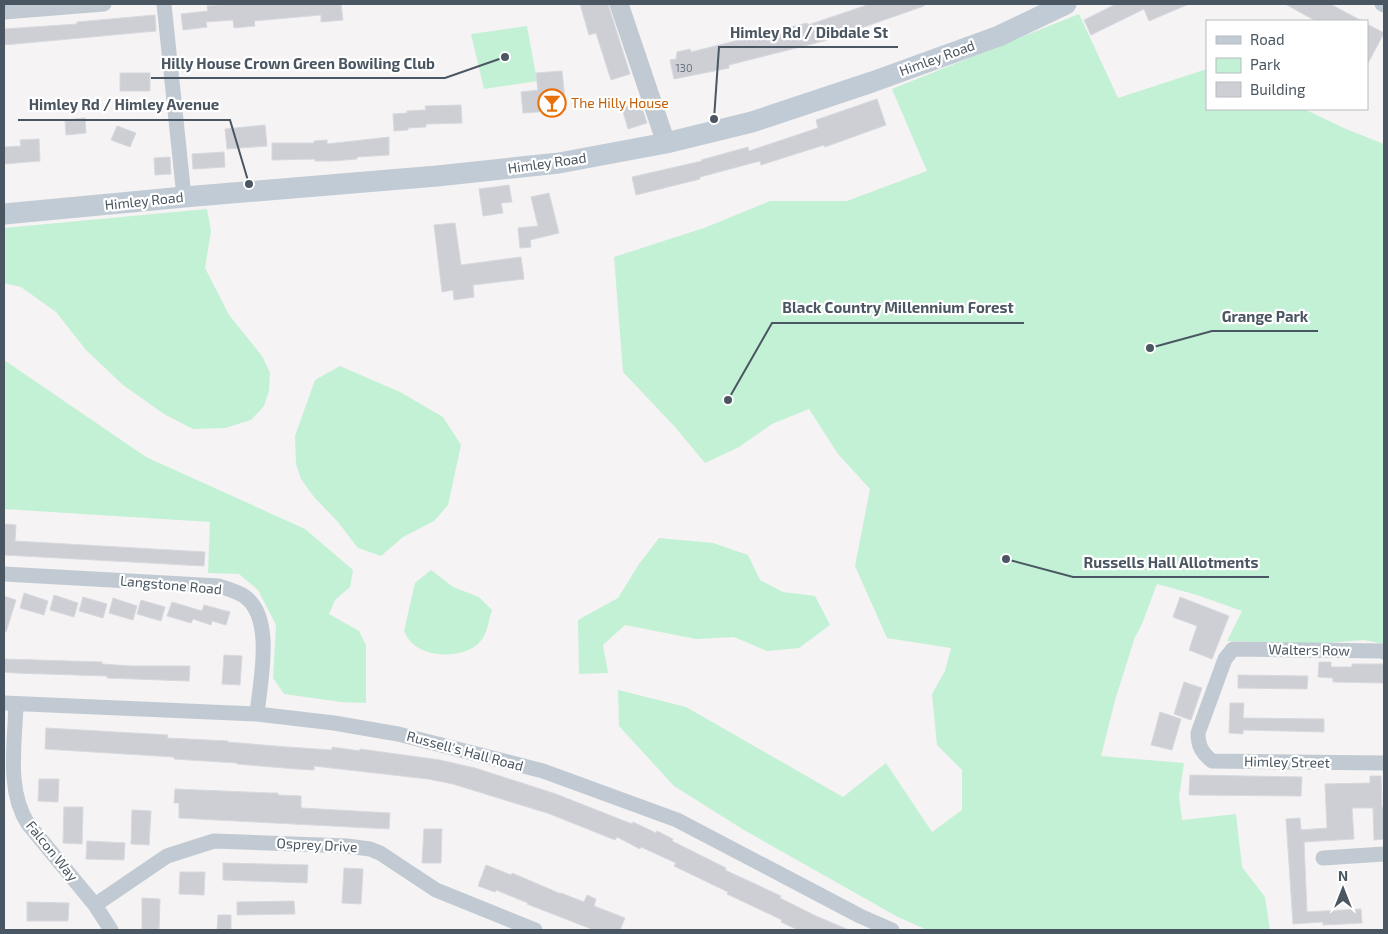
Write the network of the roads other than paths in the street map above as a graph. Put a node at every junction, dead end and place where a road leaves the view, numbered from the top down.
1 (104, 4) edge
2 (164, 4) edge
3 (619, 4) edge
4 (1066, 4) edge
5 (4, 12) edge
6 (666, 144) junction
7 (184, 197) junction
8 (4, 214) edge
9 (4, 574) edge
10 (1384, 652) edge
11 (10, 703) edge
12 (257, 714) junction
13 (1198, 744) joint
14 (1384, 763) edge
15 (1384, 854) edge
16 (1323, 858) dead end
17 (95, 905) junction
18 (111, 930) edge
19 (535, 930) edge
20 (892, 930) edge

1 - 5 street
2 - 7 street
3 - 6 street
4 - 6 main road, Himley Road
6 - 7 main road, Himley Road
7 - 8 main road, Himley Road
9 - 12 street, Langstone Road
10 - 13 street, Walters Row
11 - 12 street, Russell's Hall Road
11 - 17 street, Falcon Way
12 - 20 street, Russell's Hall Road
13 - 14 street, Himley Street
15 - 16 street
17 - 18 street, Falcon Way
17 - 19 street, Osprey Drive

